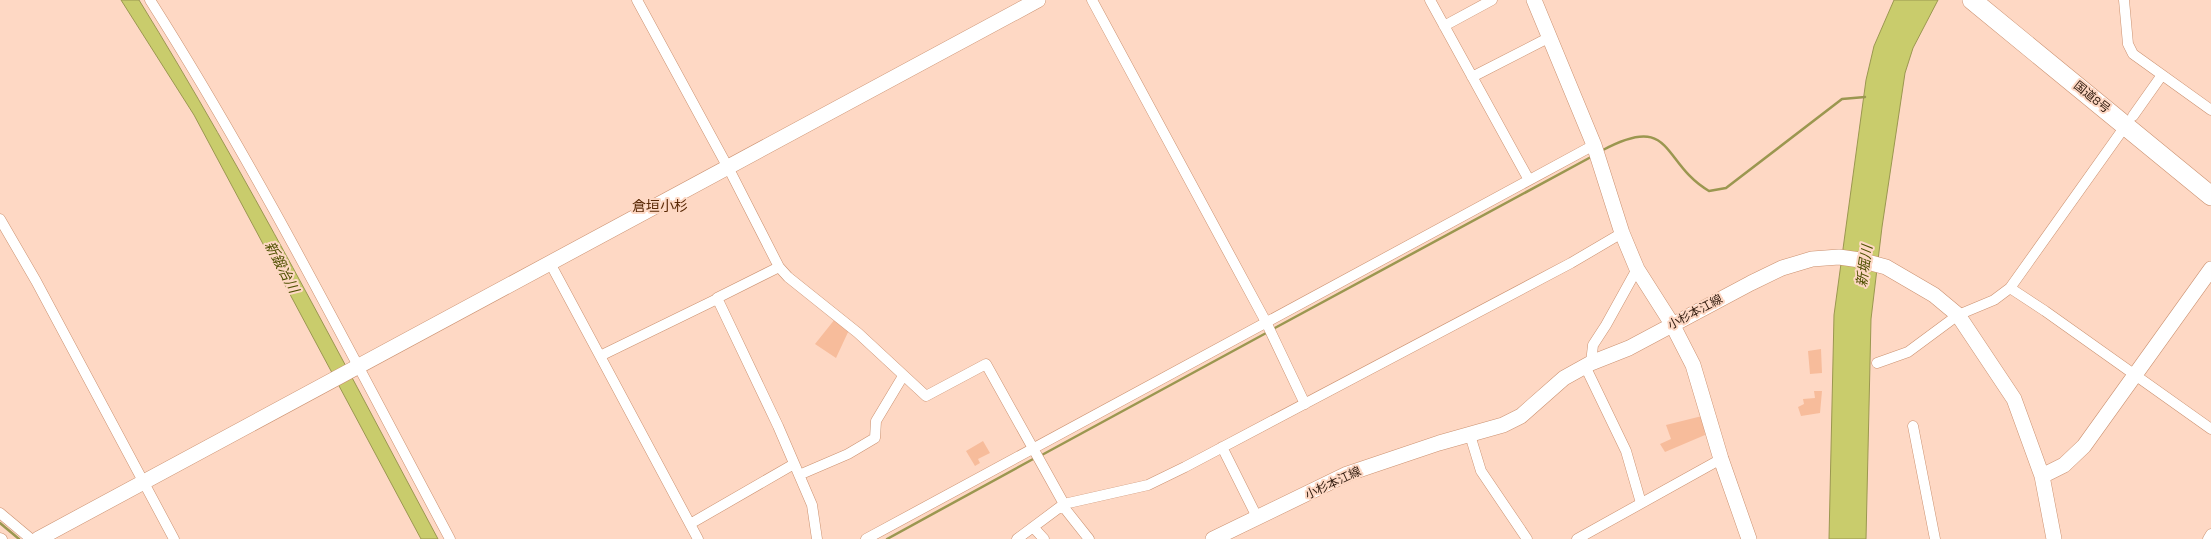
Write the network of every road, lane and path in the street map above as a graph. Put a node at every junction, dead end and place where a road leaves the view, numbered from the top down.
1 (150, 0) edge
2 (637, 0) edge
3 (1038, 0) edge
4 (1092, 0) edge
5 (1430, 0) edge
6 (1490, 0) edge
7 (1534, 0) edge
8 (2124, 0) edge
9 (1979, 1) edge
10 (1444, 26) junction
11 (1550, 37) junction
12 (2162, 75) junction
13 (1472, 77) junction
14 (2211, 110) edge
15 (2130, 120) junction
16 (1594, 145) junction
17 (728, 167) junction
18 (2211, 179) edge
19 (1528, 180) junction
20 (2211, 196) edge
21 (0, 219) edge
22 (1622, 232) junction
23 (550, 264) junction
24 (779, 267) junction
25 (1638, 269) junction
26 (2211, 269) edge
27 (2010, 288) junction
28 (717, 299) junction
29 (1958, 315) junction
30 (1266, 322) junction
31 (1672, 324) junction
32 (600, 356) junction
33 (1877, 363) dead end
34 (1588, 365) junction
35 (355, 369) junction
36 (903, 376) junction
37 (2135, 377) junction
38 (1305, 404) junction
39 (1913, 426) dead end
40 (2211, 430) edge
41 (1470, 435) junction
42 (1222, 447) junction
43 (1032, 448) junction
44 (1721, 459) junction
45 (794, 464) junction
46 (799, 475) junction
47 (2042, 476) junction
48 (144, 483) junction
49 (1641, 503) junction
50 (1063, 505) junction
51 (0, 513) edge
52 (1257, 517) junction
53 (690, 524) junction
54 (1033, 527) junction
55 (1238, 533) edge
56 (2211, 534) edge
57 (31, 539) edge
58 (38, 539) edge
59 (174, 539) edge
60 (450, 539) edge
61 (698, 539) edge
62 (818, 539) edge
63 (866, 539) edge
64 (1016, 539) edge
65 (1044, 539) edge
66 (1089, 539) edge
67 (1213, 539) edge
68 (1527, 539) edge
69 (1577, 539) edge
70 (1749, 539) edge
71 (1935, 539) edge
72 (2054, 539) edge
73 (2208, 539) edge

1 - 35 street
2 - 17 street
3 - 17 street
4 - 30 street
5 - 10 street
6 - 10 street
7 - 11 street
8 - 12 street
9 - 15 highway, 国道8号
10 - 13 street
11 - 13 street
11 - 16 street
12 - 14 street
12 - 15 street
13 - 19 street
15 - 18 highway, 国道8号
15 - 20 highway, 国道8号
15 - 27 street
16 - 19 street
16 - 22 street
17 - 23 street
17 - 24 street
19 - 30 street
21 - 48 street
22 - 25 street
22 - 38 street
23 - 32 street
23 - 35 street
24 - 28 street
24 - 36 street
25 - 31 street
25 - 34 street
26 - 37 street
27 - 29 street
27 - 37 street
28 - 32 street
28 - 45 street
29 - 31 street, 小杉本江線
29 - 33 street
29 - 47 street, 小杉本江線
30 - 38 street
30 - 43 street
31 - 34 street, 小杉本江線
31 - 44 street
32 - 53 street
34 - 41 street, 小杉本江線
34 - 49 street
35 - 48 street
35 - 60 street
36 - 43 street
36 - 46 street
37 - 40 street
37 - 47 street
38 - 42 street
39 - 71 street
41 - 52 street, 小杉本江線
41 - 68 street
42 - 50 street
42 - 52 street
43 - 50 street
43 - 63 street
44 - 49 street
44 - 70 street
45 - 46 street
45 - 53 street
46 - 62 street
47 - 72 street, 小杉本江線
48 - 58 street
48 - 59 street
49 - 69 street
50 - 54 street
50 - 66 street
51 - 57 street
52 - 55 street, 小杉本江線
53 - 61 street
54 - 64 street
54 - 65 street
55 - 67 street, 小杉本江線
56 - 73 street

